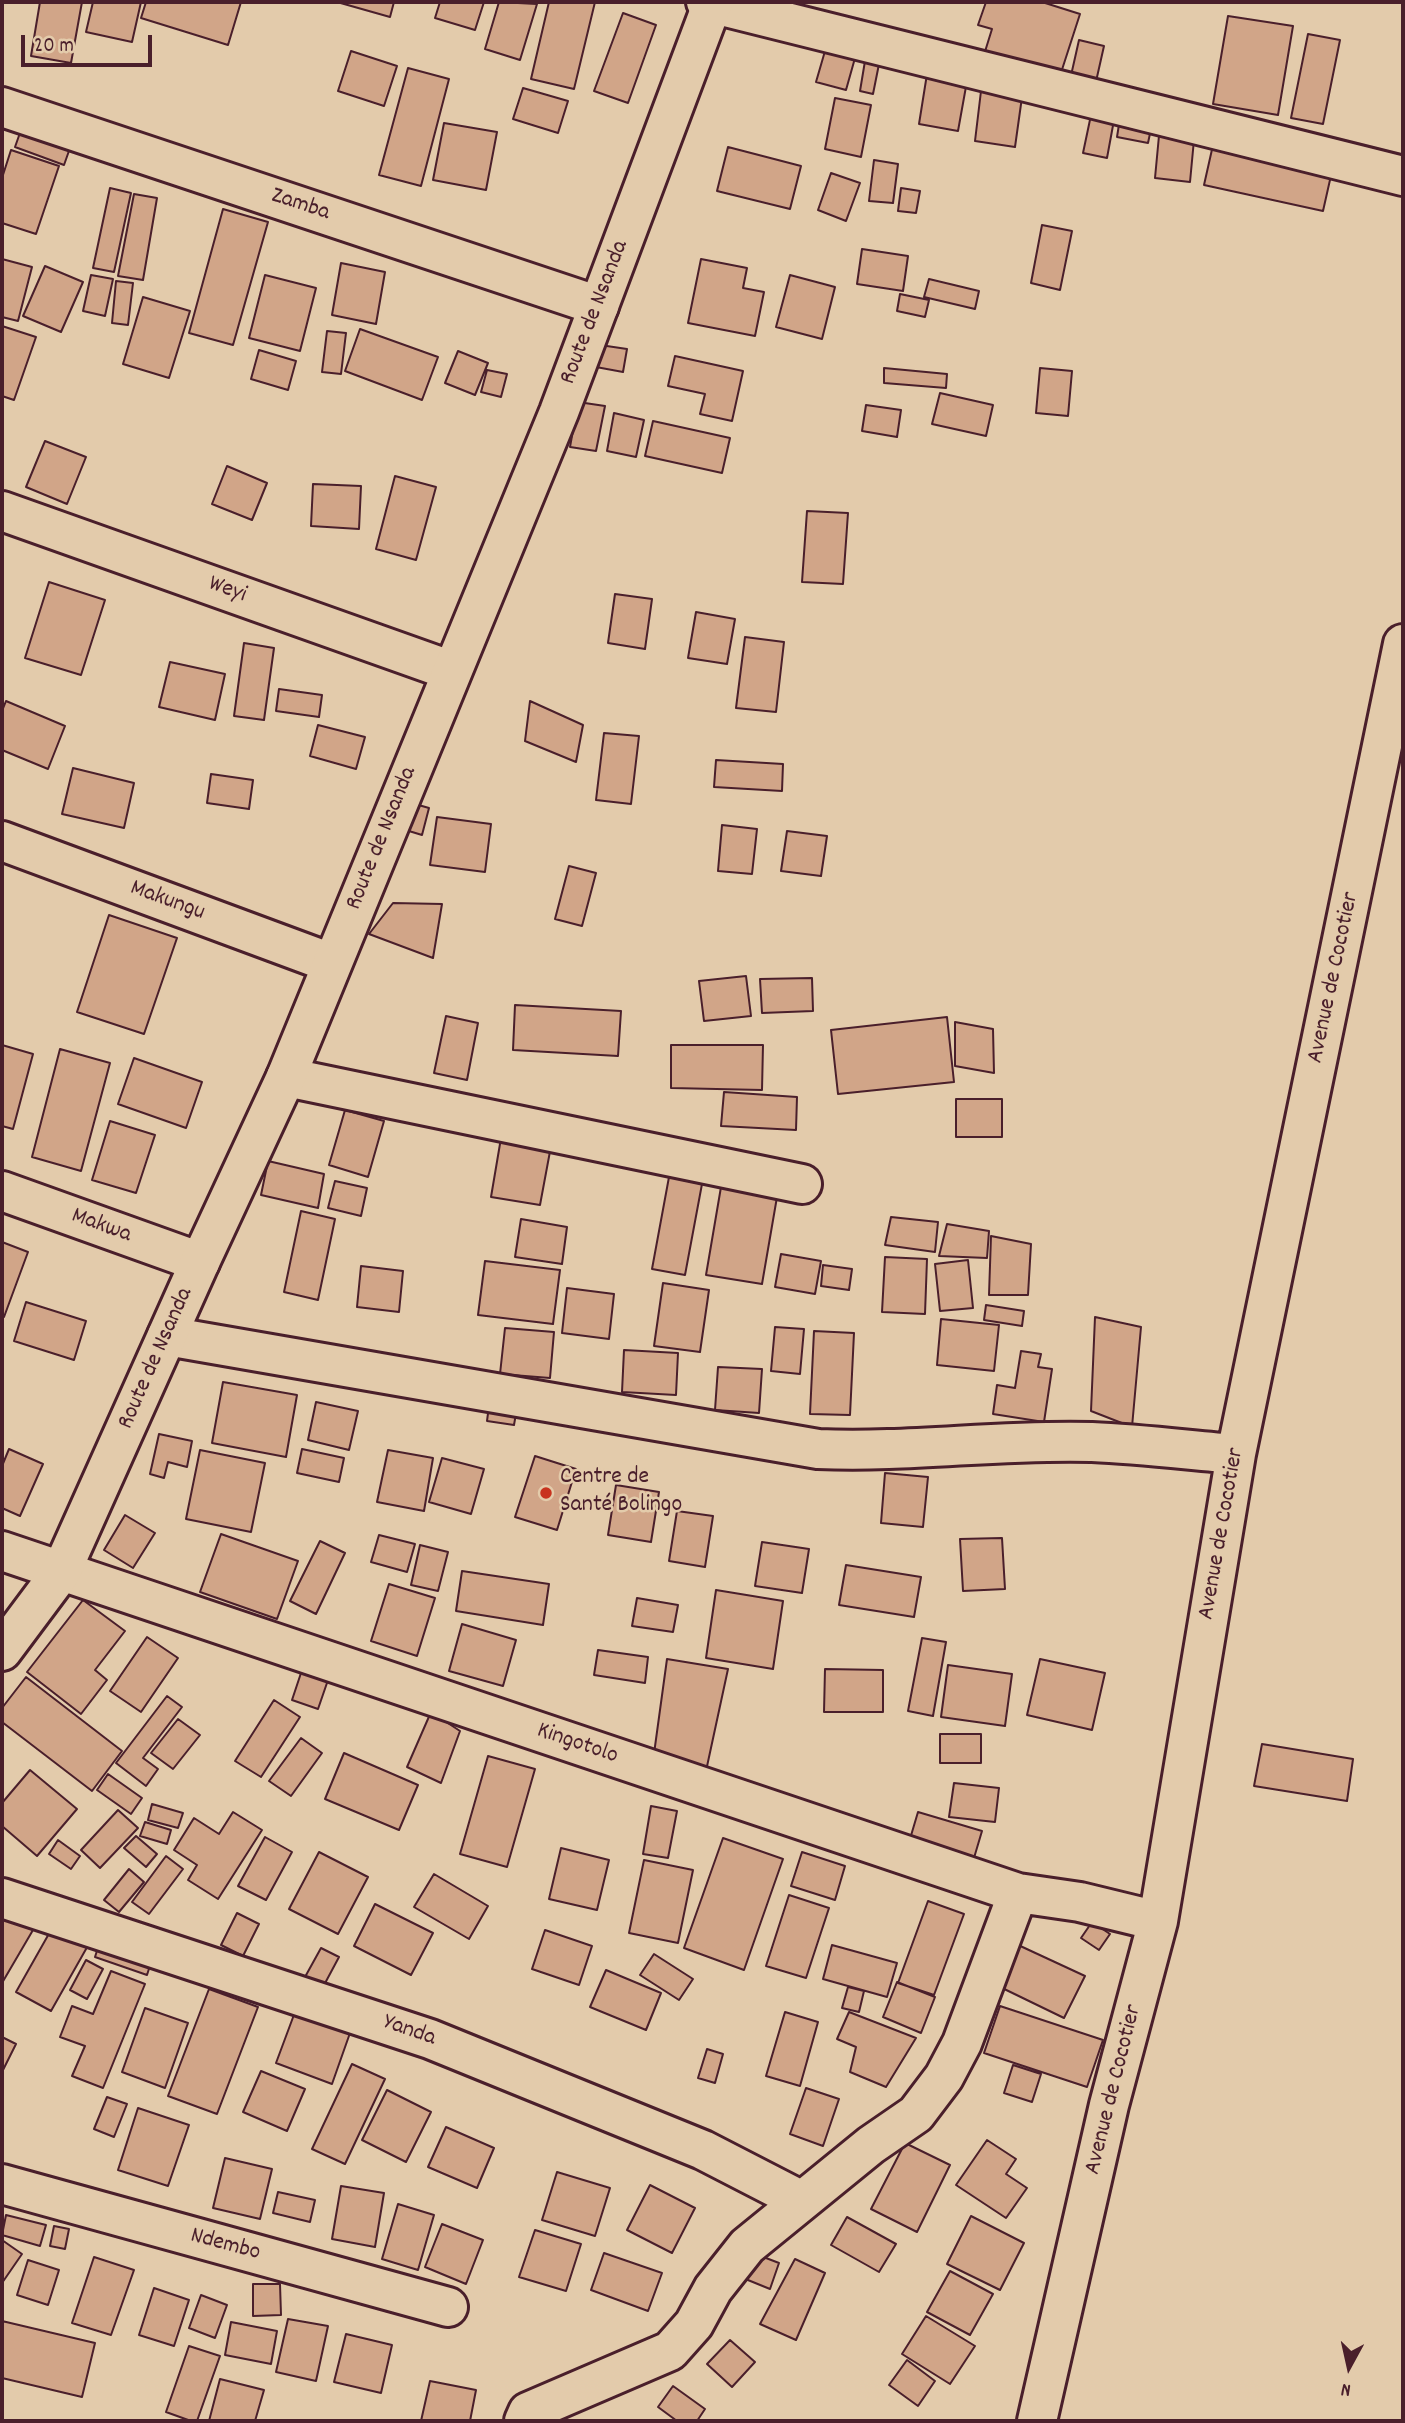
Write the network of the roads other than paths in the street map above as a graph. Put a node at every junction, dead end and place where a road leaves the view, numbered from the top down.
1 (711, 3) edge
2 (2, 107) edge
3 (1403, 176) edge
4 (599, 306) junction
5 (2, 511) edge
6 (1403, 644) edge
7 (452, 671) junction
8 (2, 841) edge
9 (331, 963) junction
10 (286, 1077) junction
11 (802, 1184) dead end
12 (2, 1191) edge
13 (200, 1262) junction
14 (167, 1336) junction
15 (1236, 1454) junction
16 (2, 1551) edge
17 (61, 1572) junction
18 (2, 1651) edge
19 (1018, 1893) junction
20 (2, 1898) edge
21 (1158, 1921) junction
22 (2, 2184) edge
23 (802, 2201) junction
24 (448, 2308) dead end
25 (524, 2421) edge
26 (1037, 2421) edge

1 - 3 street
1 - 4 street, Route de Nsanda
2 - 4 street, Zamba
4 - 7 street, Route de Nsanda
5 - 7 street, Weyi
6 - 15 street, Avenue de Cocotier
7 - 9 street, Route de Nsanda
8 - 9 street, Makungu
9 - 10 street, Route de Nsanda
10 - 11 street
10 - 13 street, Route de Nsanda
12 - 13 street, Makwa
13 - 14 street, Route de Nsanda
14 - 15 street
14 - 17 street, Route de Nsanda
15 - 21 street, Avenue de Cocotier
16 - 17 street, Kingotolo
17 - 18 street, Route de Nsanda
17 - 19 street, Kingotolo
19 - 21 street, Kingotolo
19 - 23 street
20 - 23 street, Yanda
21 - 26 street, Avenue de Cocotier
22 - 24 street, Ndembo
23 - 25 street

